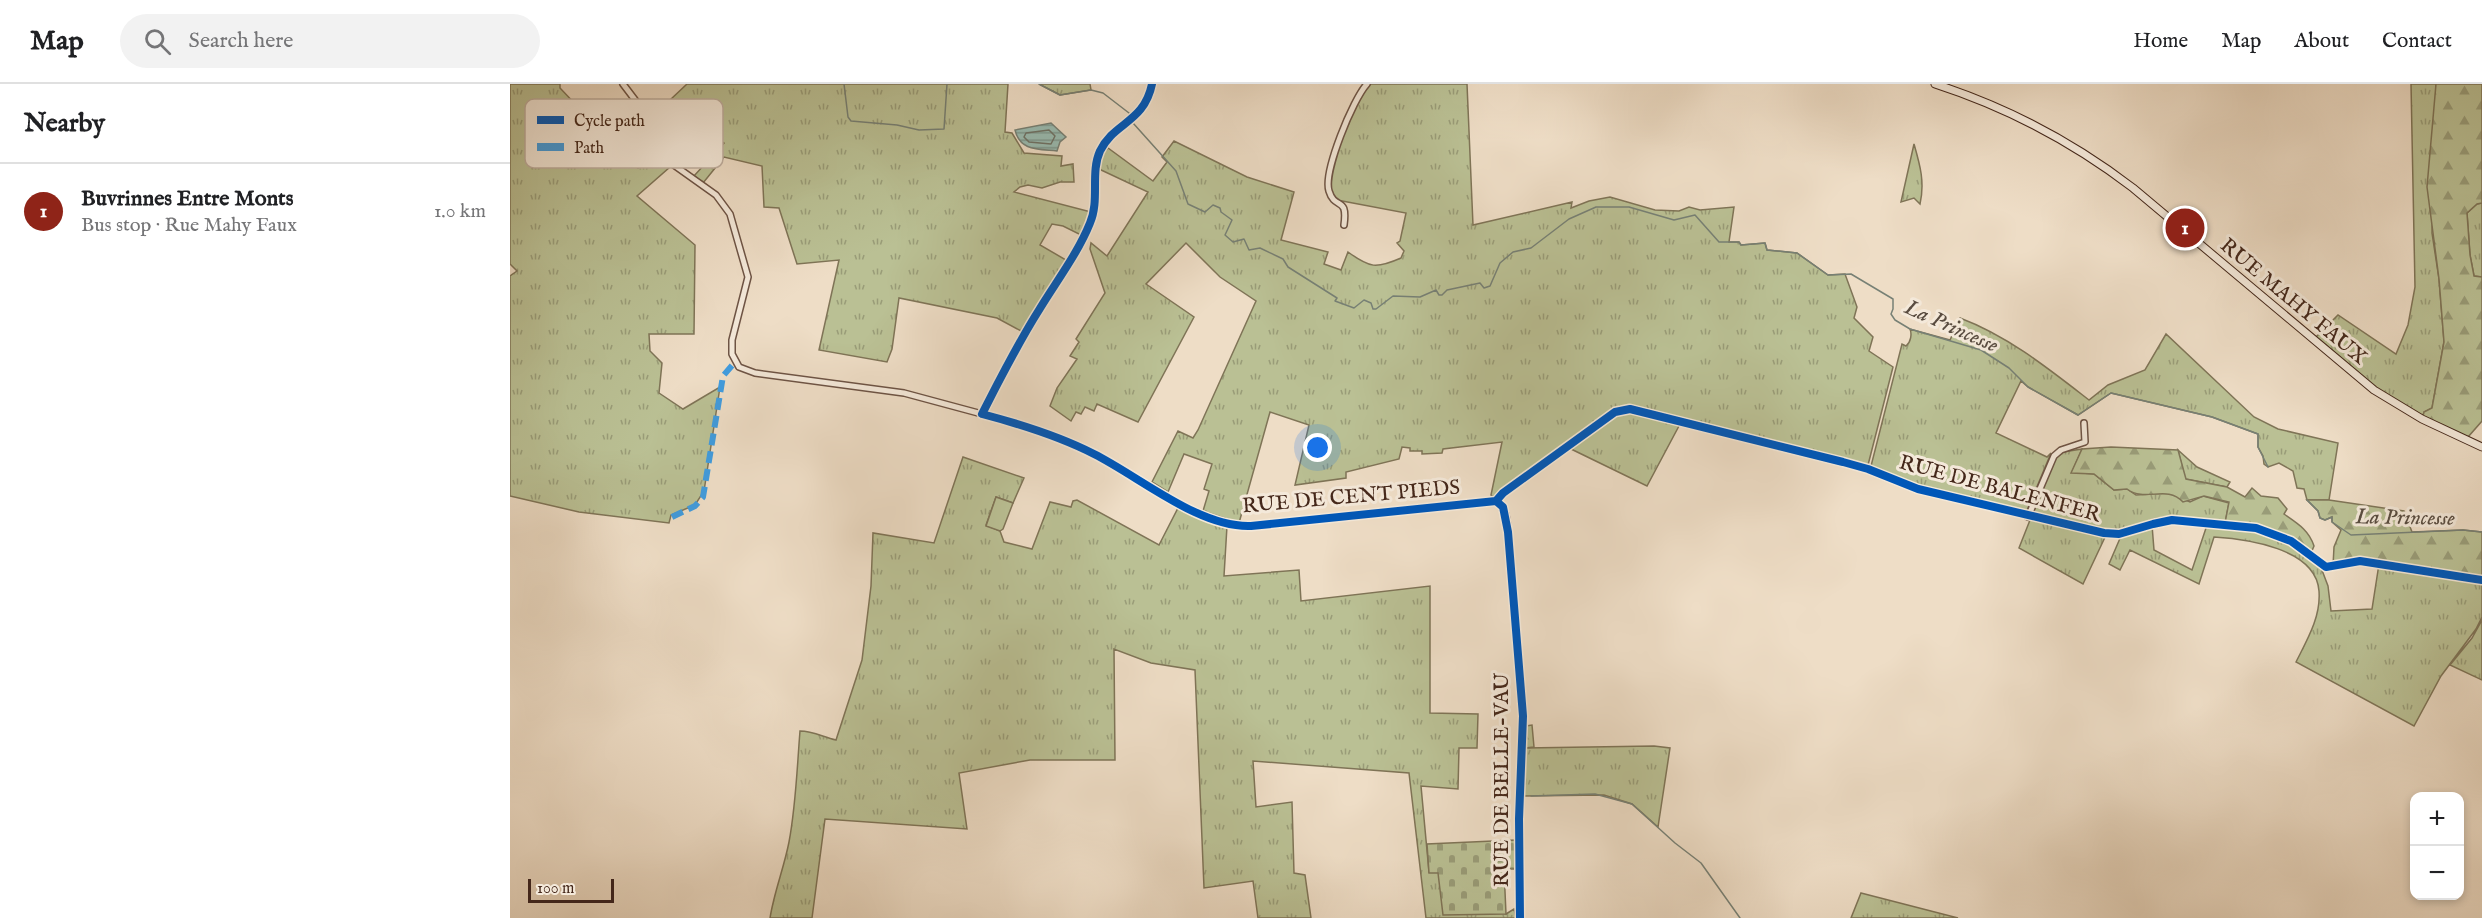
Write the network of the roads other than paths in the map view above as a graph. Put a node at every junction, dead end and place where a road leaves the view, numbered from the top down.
1 (623, 84) edge
2 (1152, 84) edge
3 (1368, 84) edge
4 (1935, 84) edge
5 (634, 99) edge
6 (678, 168) edge
7 (1344, 225) dead end
8 (982, 414) junction
9 (2084, 423) dead end
10 (2482, 447) edge
11 (1496, 501) junction
12 (2028, 517) junction
13 (2482, 580) edge
14 (1520, 918) edge

1 - 5 street, RUE DE CENT PIEDS
2 - 8 street
3 - 7 street
4 - 10 street, RUE MAHY FAUX
6 - 8 street, RUE DE CENT PIEDS
8 - 11 street, RUE DE CENT PIEDS
9 - 12 street
11 - 12 street, RUE DE BALENFER
11 - 14 street, RUE DE BELLE-VAU
12 - 13 street, RUE DE BALENFER

